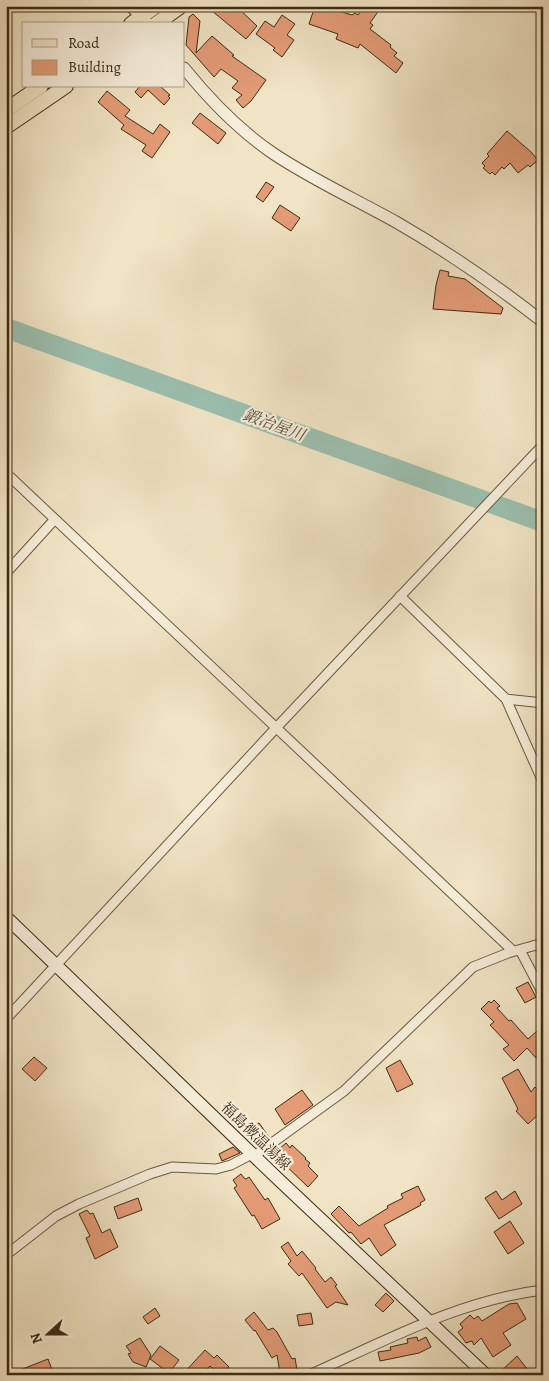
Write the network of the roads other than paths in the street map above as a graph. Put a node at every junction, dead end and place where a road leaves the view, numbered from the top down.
1 (156, 6) edge
2 (181, 6) edge
3 (138, 18) edge
4 (159, 22) edge
5 (185, 69) edge
6 (38, 88) edge
7 (63, 88) edge
8 (6, 110) edge
9 (6, 127) edge
10 (543, 322) edge
11 (543, 445) edge
12 (6, 473) edge
13 (55, 519) junction
14 (6, 573) edge
15 (400, 596) junction
16 (506, 699) junction
17 (543, 703) edge
18 (276, 728) junction
19 (543, 782) edge
20 (6, 917) edge
21 (543, 944) edge
22 (517, 951) junction
23 (57, 966) junction
24 (543, 994) edge
25 (6, 1019) edge
26 (253, 1155) junction
27 (6, 1254) edge
28 (543, 1290) edge
29 (430, 1322) junction
30 (310, 1375) edge
31 (486, 1375) edge

1 - 3 main road
2 - 4 main road
5 - 10 street
6 - 8 main road
7 - 9 main road
11 - 15 street
12 - 13 street
13 - 14 street
13 - 18 street
15 - 16 street
15 - 18 street
16 - 17 street
16 - 19 street
18 - 22 street
18 - 23 street
20 - 23 main road, 福島微温湯線
21 - 22 street
22 - 24 street
22 - 26 street
23 - 25 street
23 - 26 main road, 福島微温湯線
26 - 27 street
26 - 29 main road, 福島微温湯線
28 - 29 street
29 - 30 street
29 - 31 main road, 福島微温湯線

